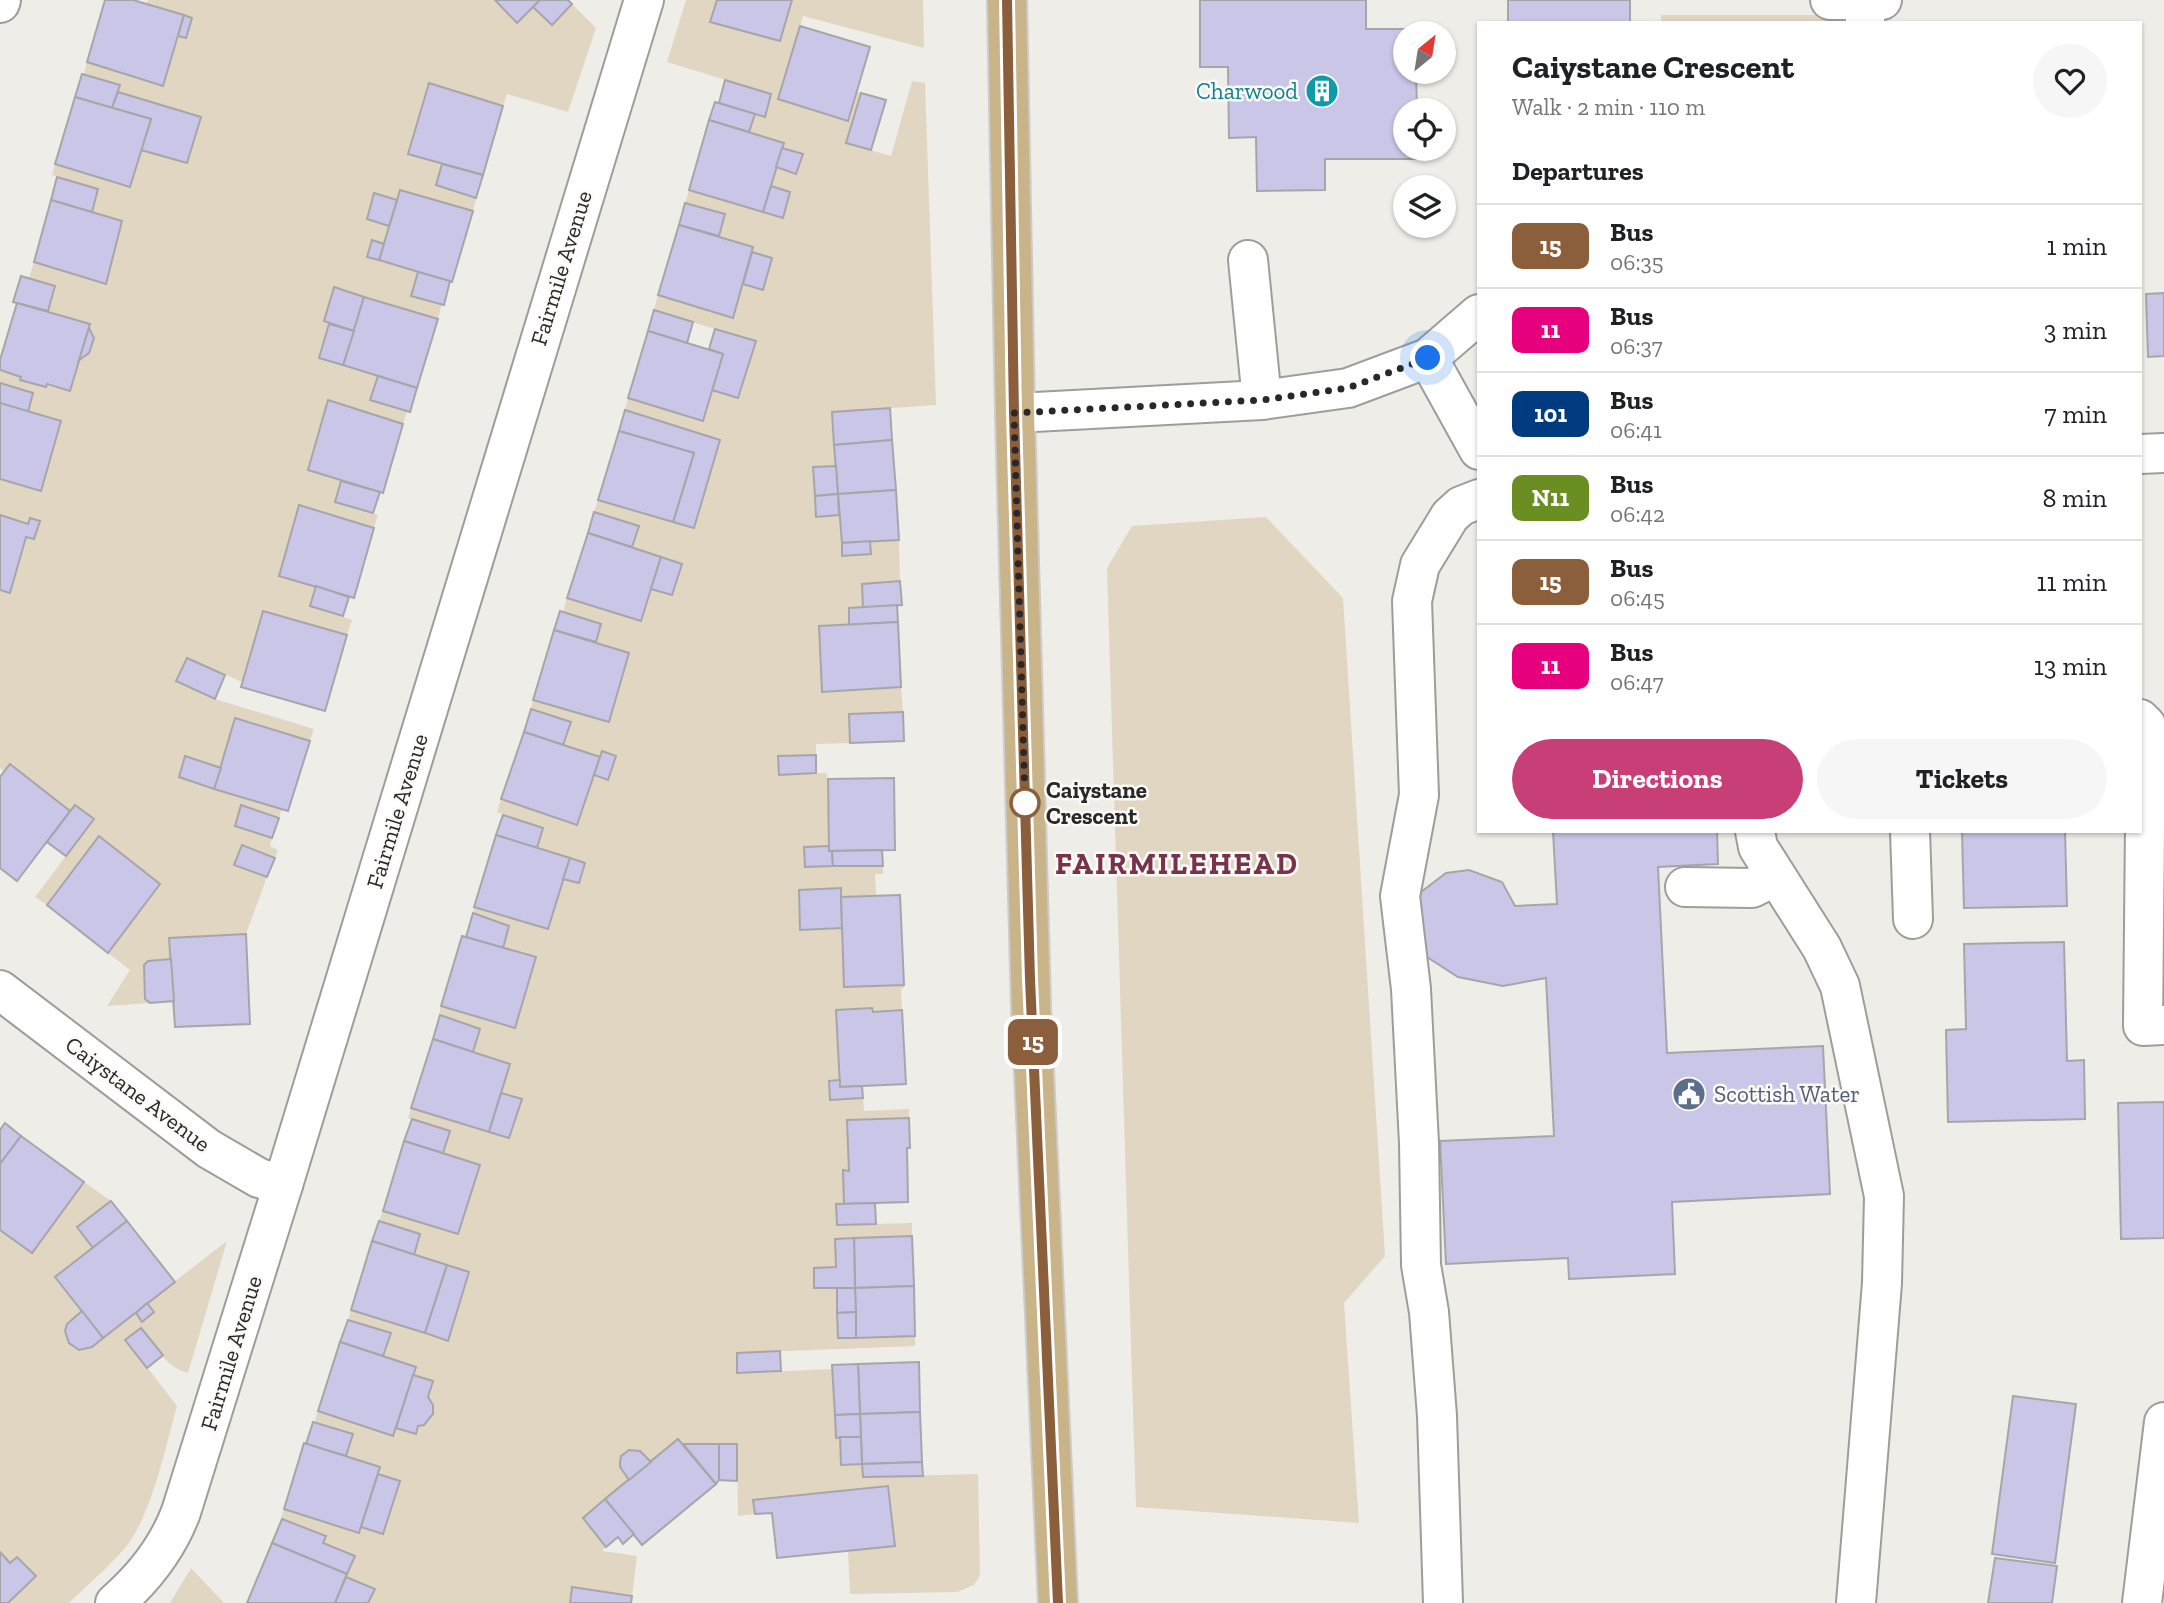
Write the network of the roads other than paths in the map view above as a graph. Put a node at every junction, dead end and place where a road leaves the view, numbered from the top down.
1 (644, 0) edge
2 (1007, 0) edge
3 (1830, 0) edge
4 (1865, 0) edge
5 (1882, 0) edge
6 (1865, 21) edge
7 (1248, 260) dead end
8 (1477, 316) edge
9 (1428, 358) junction
10 (1262, 400) junction
11 (1014, 413) junction
12 (1477, 446) edge
13 (2164, 453) edge
14 (2142, 454) edge
15 (1477, 500) edge
16 (2142, 721) edge
17 (1755, 833) edge
18 (1910, 833) edge
19 (1776, 876) junction
20 (1685, 887) dead end
21 (1913, 919) dead end
22 (0, 990) edge
23 (2164, 1025) edge
24 (283, 1185) junction
25 (2164, 1422) edge
26 (115, 1603) edge
27 (1058, 1603) edge
28 (1443, 1603) edge
29 (1856, 1603) edge
30 (2141, 1603) edge

1 - 24 street, Fairmile Avenue
2 - 11 main road
3 - 4 street
4 - 5 street
4 - 6 street
7 - 10 street
8 - 9 street
9 - 10 street
9 - 12 street
10 - 11 street
11 - 27 main road
13 - 14 street
15 - 28 street
16 - 23 street
17 - 19 street
18 - 21 street
19 - 20 street
19 - 29 street
22 - 24 street, Caiystane Avenue
24 - 26 street, Fairmile Avenue
25 - 30 street

